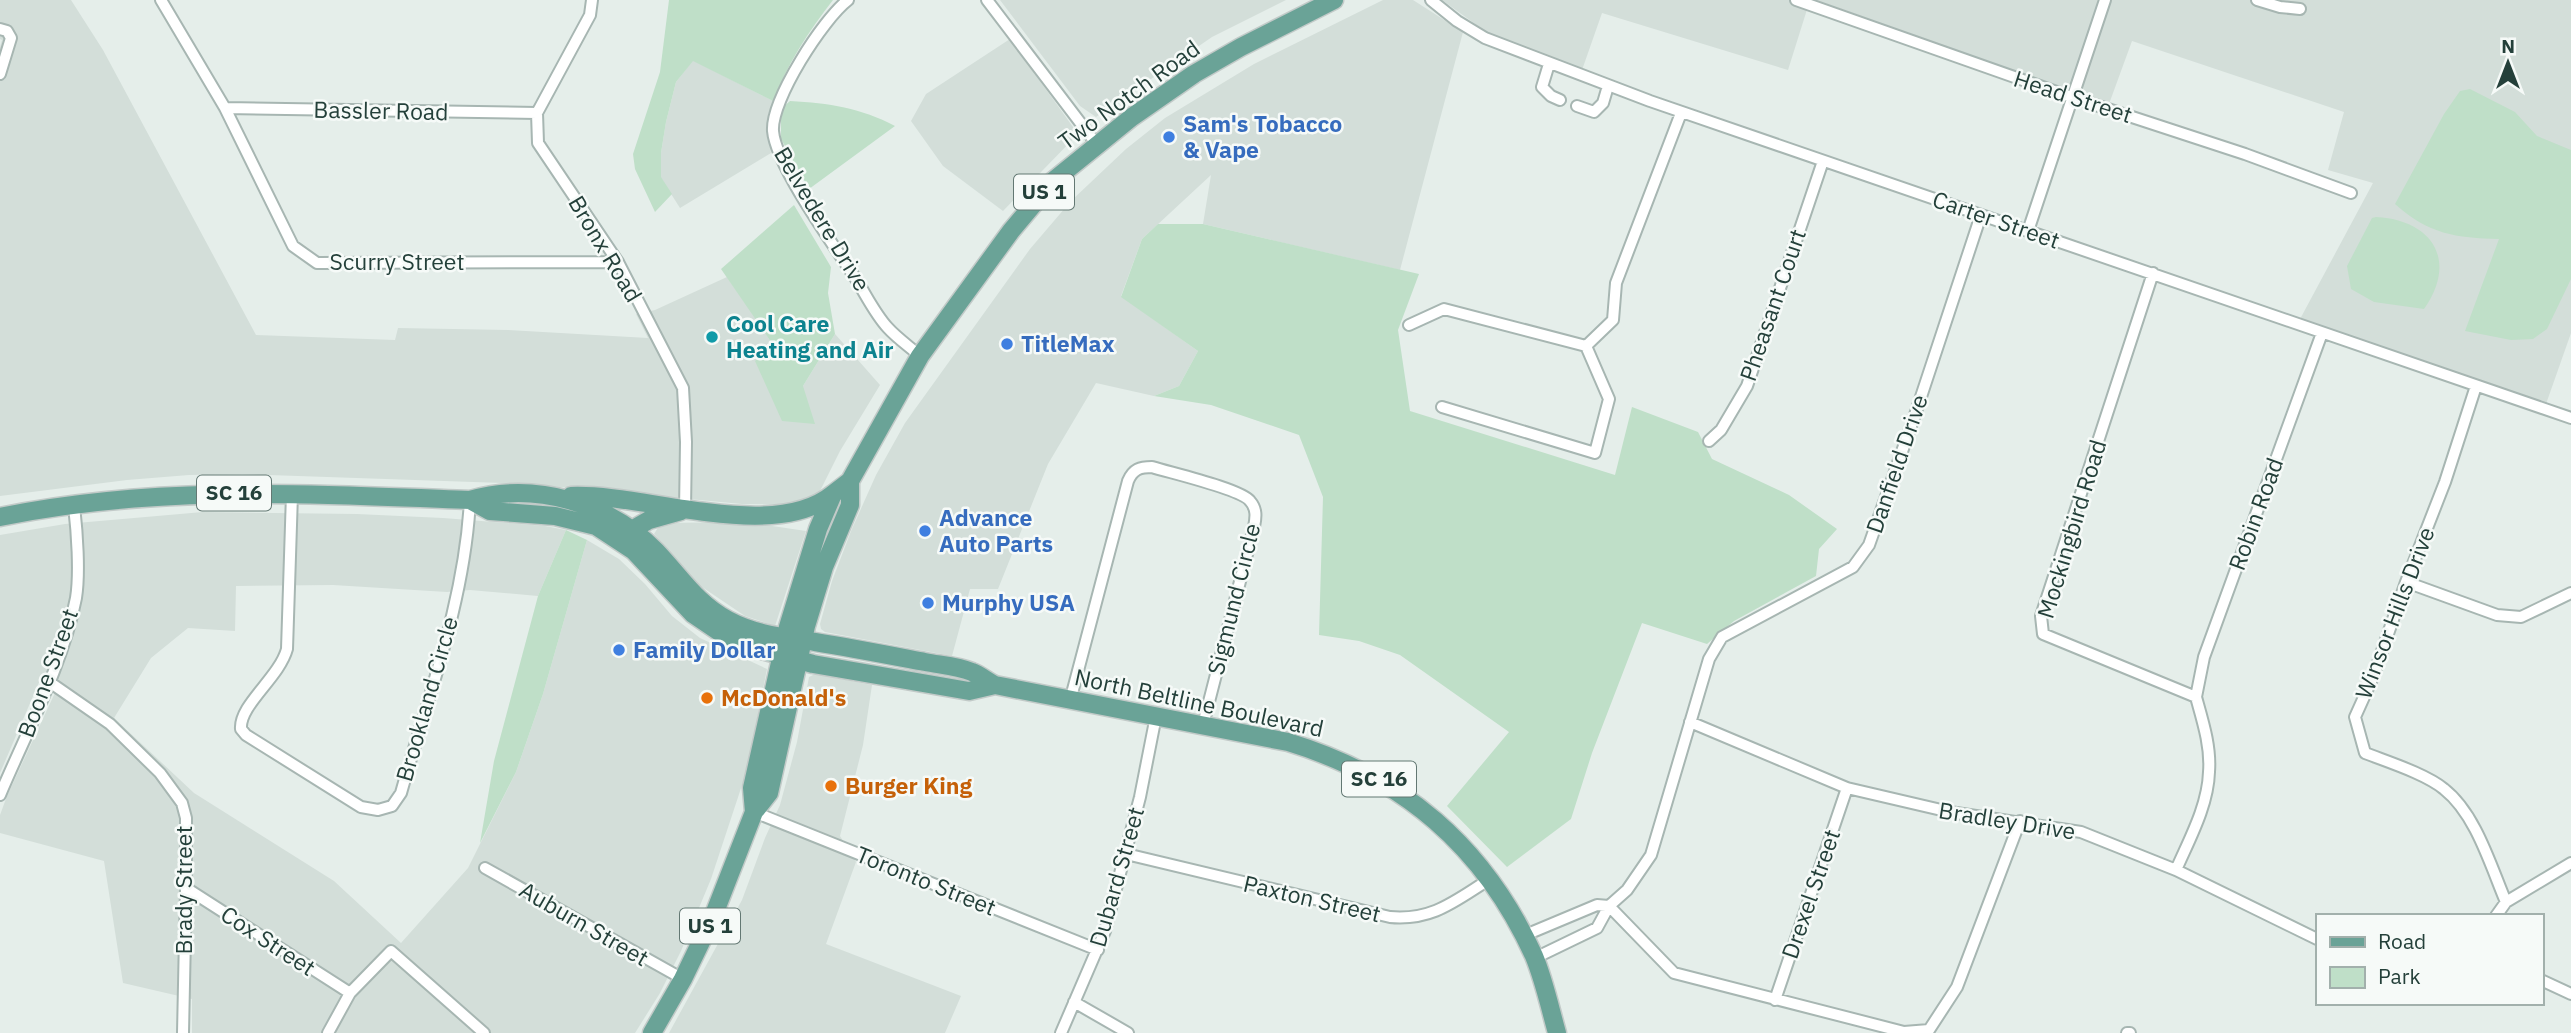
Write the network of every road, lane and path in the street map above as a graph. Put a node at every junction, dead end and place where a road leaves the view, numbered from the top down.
1 (161, 0) edge
2 (592, 0) edge
3 (848, 0) edge
4 (987, 0) edge
5 (1334, 0) edge
6 (1432, 0) edge
7 (1796, 0) edge
8 (2105, 0) edge
9 (2257, 0) edge
10 (2300, 9) dead end
11 (0, 29) edge
12 (1549, 64) junction
13 (0, 74) edge
14 (1608, 86) junction
15 (2071, 97) junction
16 (1560, 100) dead end
17 (1577, 106) dead end
18 (225, 108) junction
19 (537, 113) junction
20 (1681, 113) junction
21 (1098, 146) junction
22 (1823, 161) junction
23 (2351, 194) dead end
24 (1981, 215) junction
25 (2028, 231) junction
26 (618, 262) junction
27 (2153, 273) junction
28 (1409, 325) dead end
29 (2322, 332) junction
30 (1586, 346) junction
31 (920, 356) junction
32 (2476, 386) junction
33 (1442, 407) dead end
34 (2571, 418) edge
35 (1709, 441) dead end
36 (850, 481) junction
37 (292, 494) junction
38 (834, 494) junction
39 (550, 496) junction
40 (470, 500) junction
41 (74, 506) junction
42 (685, 510) junction
43 (778, 516) junction
44 (0, 517) edge
45 (818, 529) junction
46 (624, 534) junction
47 (2406, 582) junction
48 (2571, 593) edge
49 (792, 648) junction
50 (48, 681) junction
51 (995, 685) junction
52 (2196, 697) junction
53 (1070, 701) junction
54 (1156, 716) junction
55 (1690, 722) junction
56 (1203, 725) junction
57 (1847, 788) junction
58 (0, 795) edge
59 (754, 812) junction
60 (2020, 821) junction
61 (1126, 854) junction
62 (2571, 863) edge
63 (485, 868) dead end
64 (2176, 870) junction
65 (1490, 879) junction
66 (186, 888) junction
67 (2507, 902) junction
68 (1609, 906) junction
69 (2498, 914) edge
70 (1523, 936) junction
71 (2316, 939) edge
72 (1098, 950) junction
73 (1535, 958) junction
74 (683, 979) junction
75 (2543, 981) edge
76 (350, 993) junction
77 (2571, 994) edge
78 (1775, 1000) junction
79 (1074, 1003) junction
80 (183, 1033) edge
81 (328, 1033) edge
82 (484, 1033) edge
83 (652, 1033) edge
84 (1061, 1033) edge
85 (1128, 1033) edge
86 (1557, 1033) edge

1 - 18 street, Scurry Street
2 - 19 street
3 - 31 street, Belvedere Drive
4 - 21 street
5 - 21 main road, Two Notch Road / US 1
6 - 12 street, Carter Street
7 - 15 street, Head Street
8 - 15 street
9 - 10 street
11 - 13 street
12 - 14 street, Carter Street
12 - 16 street
14 - 17 street
14 - 20 street, Carter Street
15 - 23 street, Head Street
15 - 25 street
18 - 19 street, Bassler Road
18 - 26 street, Scurry Street
19 - 26 street, Bronx Road
20 - 22 street, Carter Street
20 - 30 street
21 - 31 main road, Two Notch Road / US 1
22 - 24 street, Carter Street
22 - 35 street, Pheasant Court
24 - 25 street, Carter Street
24 - 55 street, Danfield Drive
25 - 27 street, Carter Street
26 - 42 street, Bronx Road
27 - 29 street, Carter Street
27 - 52 street, Mockingbird Road
28 - 30 street
29 - 32 street, Carter Street
29 - 52 street, Robin Road
30 - 33 street
31 - 36 main road, Two Notch Road / US 1
32 - 34 street, Carter Street
32 - 47 street, Winsor Hills Drive
36 - 38 main road, Two Notch Road / US 1
36 - 49 main road, Two Notch Road
37 - 40 main road, SC 16
37 - 40 street, Brookland Circle
37 - 41 main road, SC 16
38 - 43 main road
38 - 45 main road, Two Notch Road / US 1
39 - 40 main road
39 - 42 main road
39 - 46 main road
40 - 46 main road
41 - 44 main road, SC 16
41 - 50 street, Boone Street
42 - 43 main road
42 - 46 main road
43 - 45 main road
45 - 49 main road, Two Notch Road / US 1
46 - 49 main road
47 - 48 street
47 - 67 street, Winsor Hills Drive
49 - 51 main road, North Beltline Boulevard / SC 16
49 - 51 main road
49 - 59 main road, Two Notch Road / US 1
50 - 58 street, Boone Street
50 - 66 street, Brady Street
51 - 53 main road, North Beltline Boulevard / SC 16
52 - 64 street
53 - 54 main road, North Beltline Boulevard / SC 16
53 - 56 street, Sigmund Circle
54 - 56 main road, North Beltline Boulevard / SC 16
54 - 61 street, Dubard Street
55 - 57 street, Bradley Drive
55 - 68 street, Danfield Drive
56 - 65 main road, North Beltline Boulevard / SC 16
57 - 60 street, Bradley Drive
57 - 78 street, Drexel Street
59 - 72 street, Toronto Street
59 - 74 main road, Two Notch Road / US 1
60 - 64 street, Bradley Drive
60 - 78 street
61 - 65 street, Paxton Street
61 - 72 street, Dubard Street
62 - 67 street
63 - 74 street, Auburn Street
64 - 71 street, Bradley Drive
65 - 70 main road, North Beltline Boulevard / SC 16
66 - 76 street, Cox Street
66 - 80 street, Brady Street
67 - 69 street
68 - 70 street
68 - 73 street, Danfield Drive
68 - 78 street
70 - 73 main road, North Beltline Boulevard / SC 16
72 - 79 street, Dubard Street
73 - 86 main road, North Beltline Boulevard / SC 16
74 - 83 main road, Two Notch Road / US 1
75 - 77 street
76 - 81 street
76 - 82 street
79 - 84 street, Dubard Street
79 - 85 street

